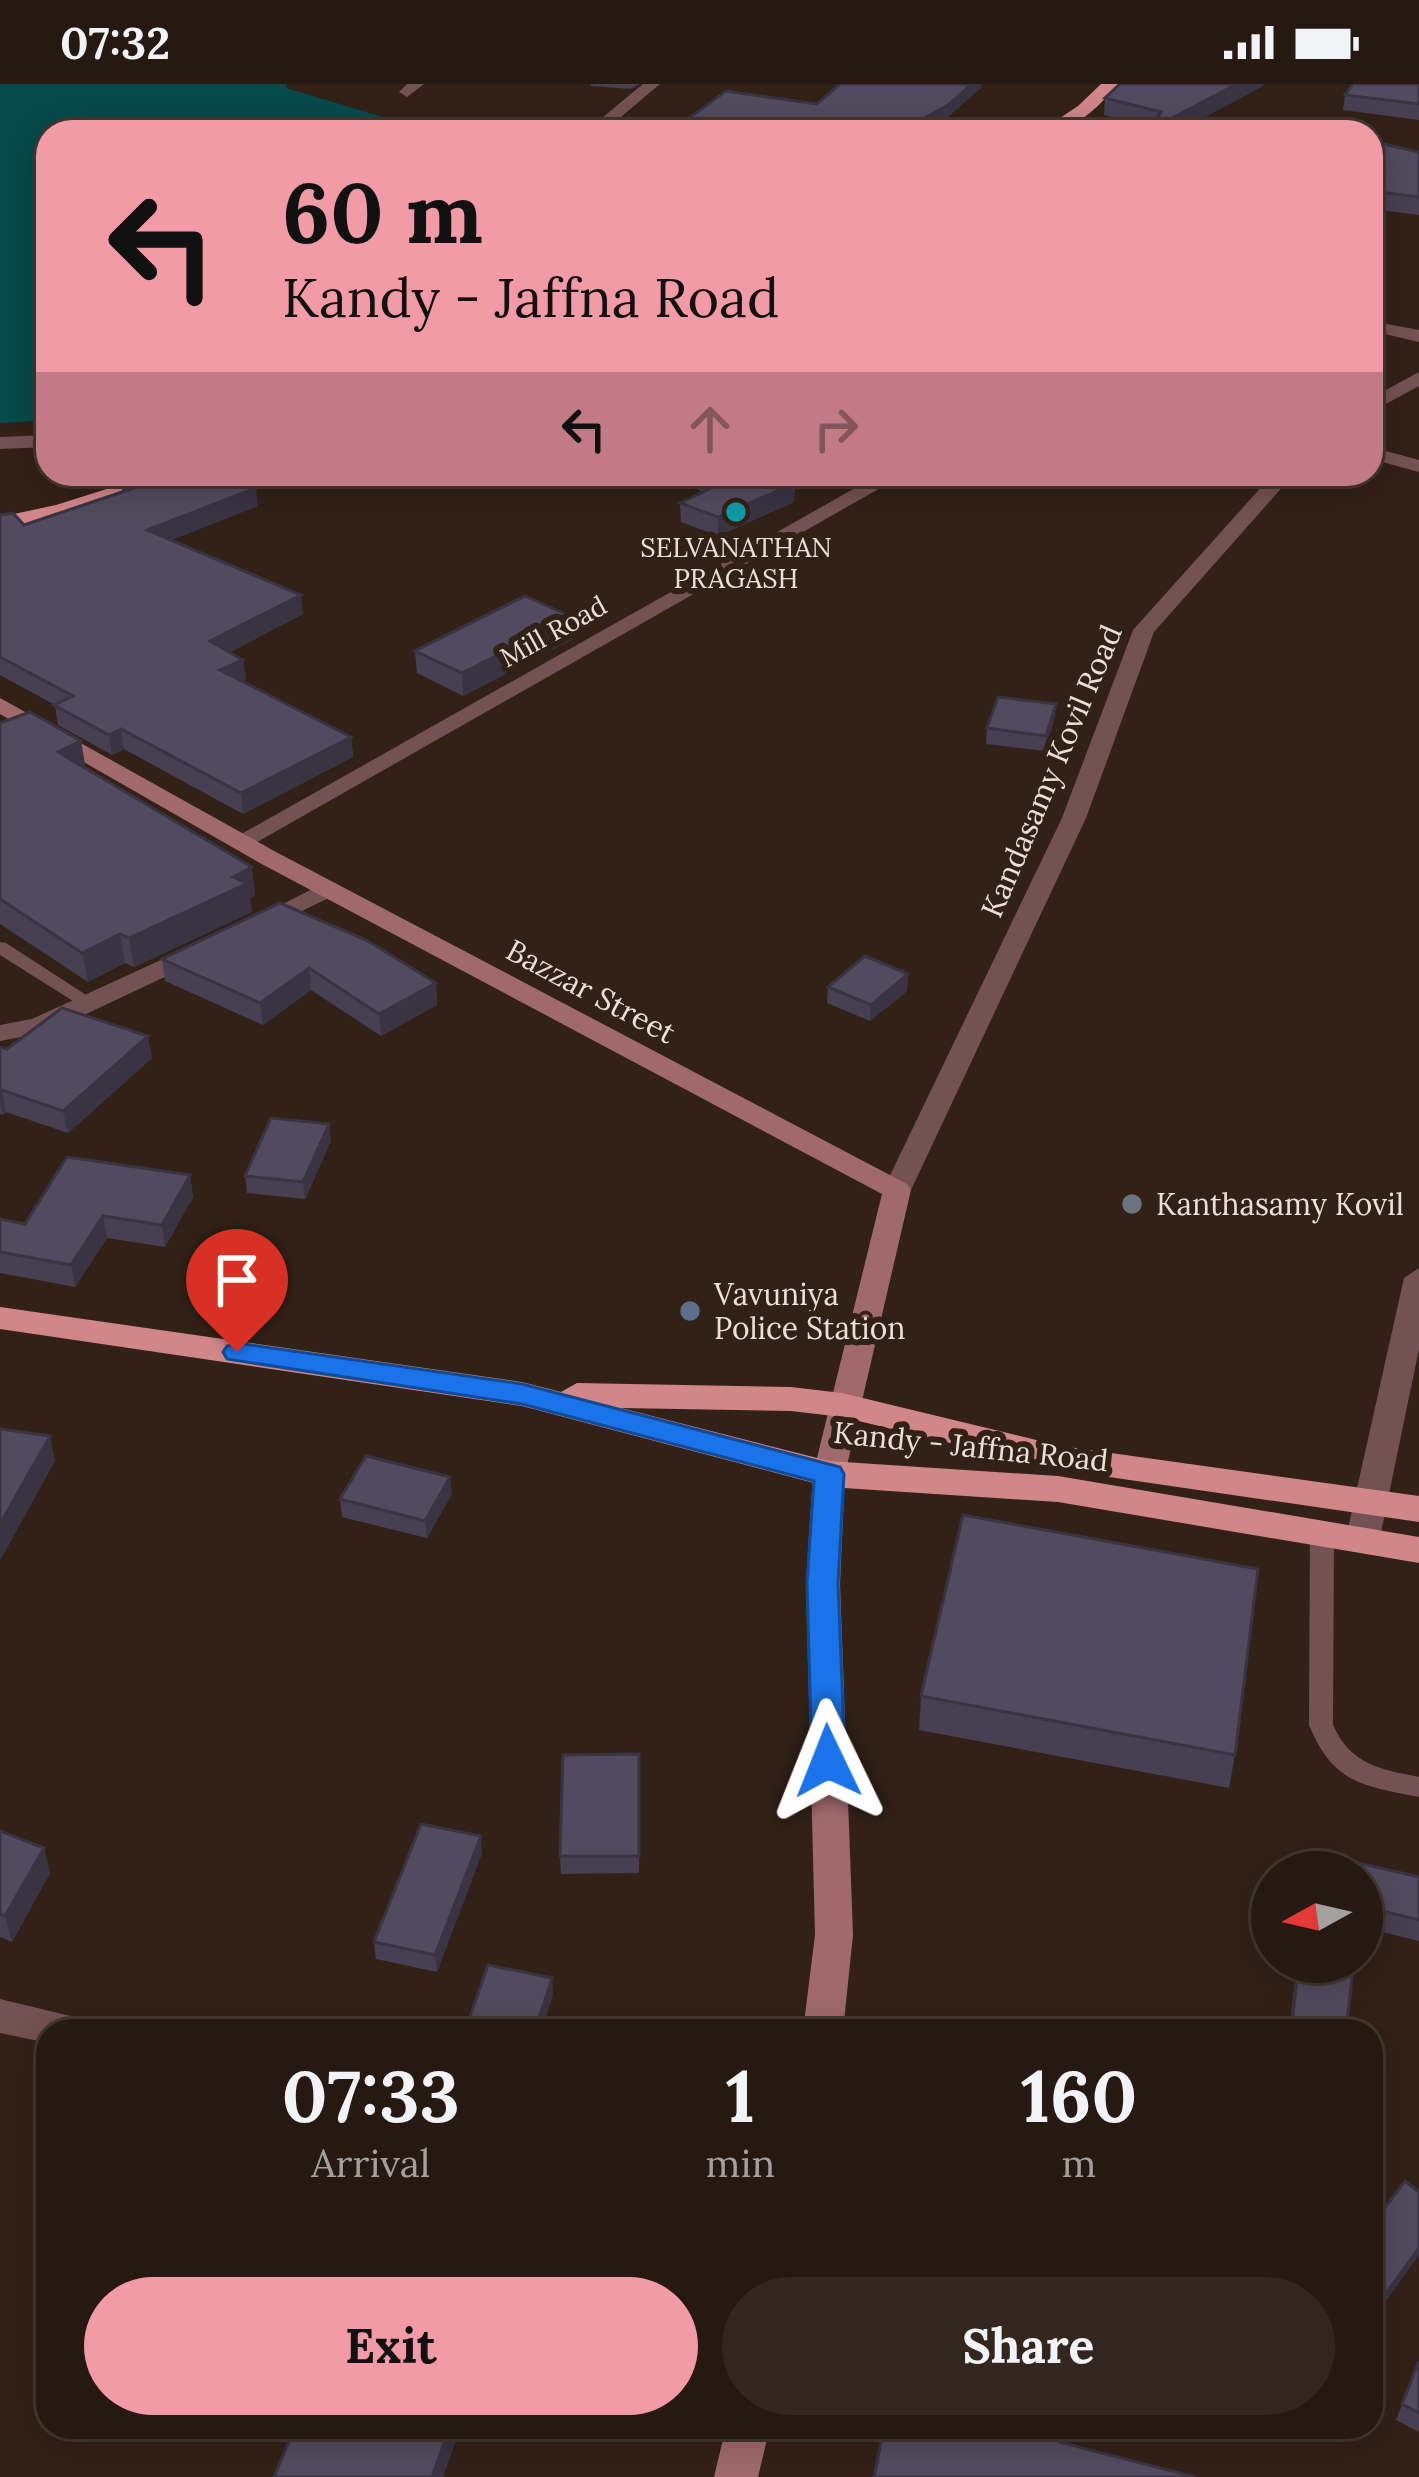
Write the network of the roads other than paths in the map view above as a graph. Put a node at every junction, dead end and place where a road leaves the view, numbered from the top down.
1 (652, 84) edge
2 (1110, 84) edge
3 (607, 120) edge
4 (1068, 120) edge
5 (1383, 328) edge
6 (1419, 336) edge
7 (1419, 378) edge
8 (1383, 399) edge
9 (36, 442) edge
10 (0, 443) edge
11 (1383, 456) edge
12 (1419, 466) edge
13 (139, 486) edge
14 (874, 486) edge
15 (1273, 486) edge
16 (0, 524) edge
17 (0, 705) edge
18 (0, 726) edge
19 (40, 728) junction
20 (241, 841) junction
21 (328, 889) junction
22 (0, 947) edge
23 (88, 1002) junction
24 (0, 1033) edge
25 (897, 1190) junction
26 (1419, 1278) edge
27 (0, 1318) edge
28 (522, 1394) junction
29 (842, 1405) junction
30 (830, 1474) junction
31 (1374, 1502) junction
32 (1419, 1509) edge
33 (1322, 1534) junction
34 (1362, 1542) junction
35 (1419, 1550) edge
36 (1419, 1786) edge
37 (0, 2017) edge
38 (824, 2019) edge
39 (36, 2024) edge
40 (745, 2439) edge
41 (736, 2477) edge

1 - 3 street
2 - 4 highway
5 - 6 street
7 - 8 street
9 - 10 street
11 - 12 street
13 - 16 highway
14 - 20 street, Mill Road
15 - 25 street, Kandasamy Kovil Road
17 - 19 main road, Bazzar Street
18 - 19 street
19 - 20 main road, Bazzar Street
20 - 21 main road, Bazzar Street
21 - 23 street
21 - 25 main road, Bazzar Street
22 - 23 lane
23 - 24 street
25 - 29 main road
26 - 31 street
27 - 28 highway, Kandy - Jaffna Road
28 - 29 highway, Kandy - Jaffna Road
28 - 30 highway, Kandy - Jaffna Road
29 - 30 main road
29 - 31 highway, Kandy - Jaffna Road
30 - 33 highway, Kandy - Jaffna Road
30 - 38 main road
31 - 32 highway, Kandy - Jaffna Road
31 - 34 street
33 - 34 highway, Kandy - Jaffna Road
33 - 36 lane
34 - 35 highway, Kandy - Jaffna Road
37 - 39 street
40 - 41 main road

